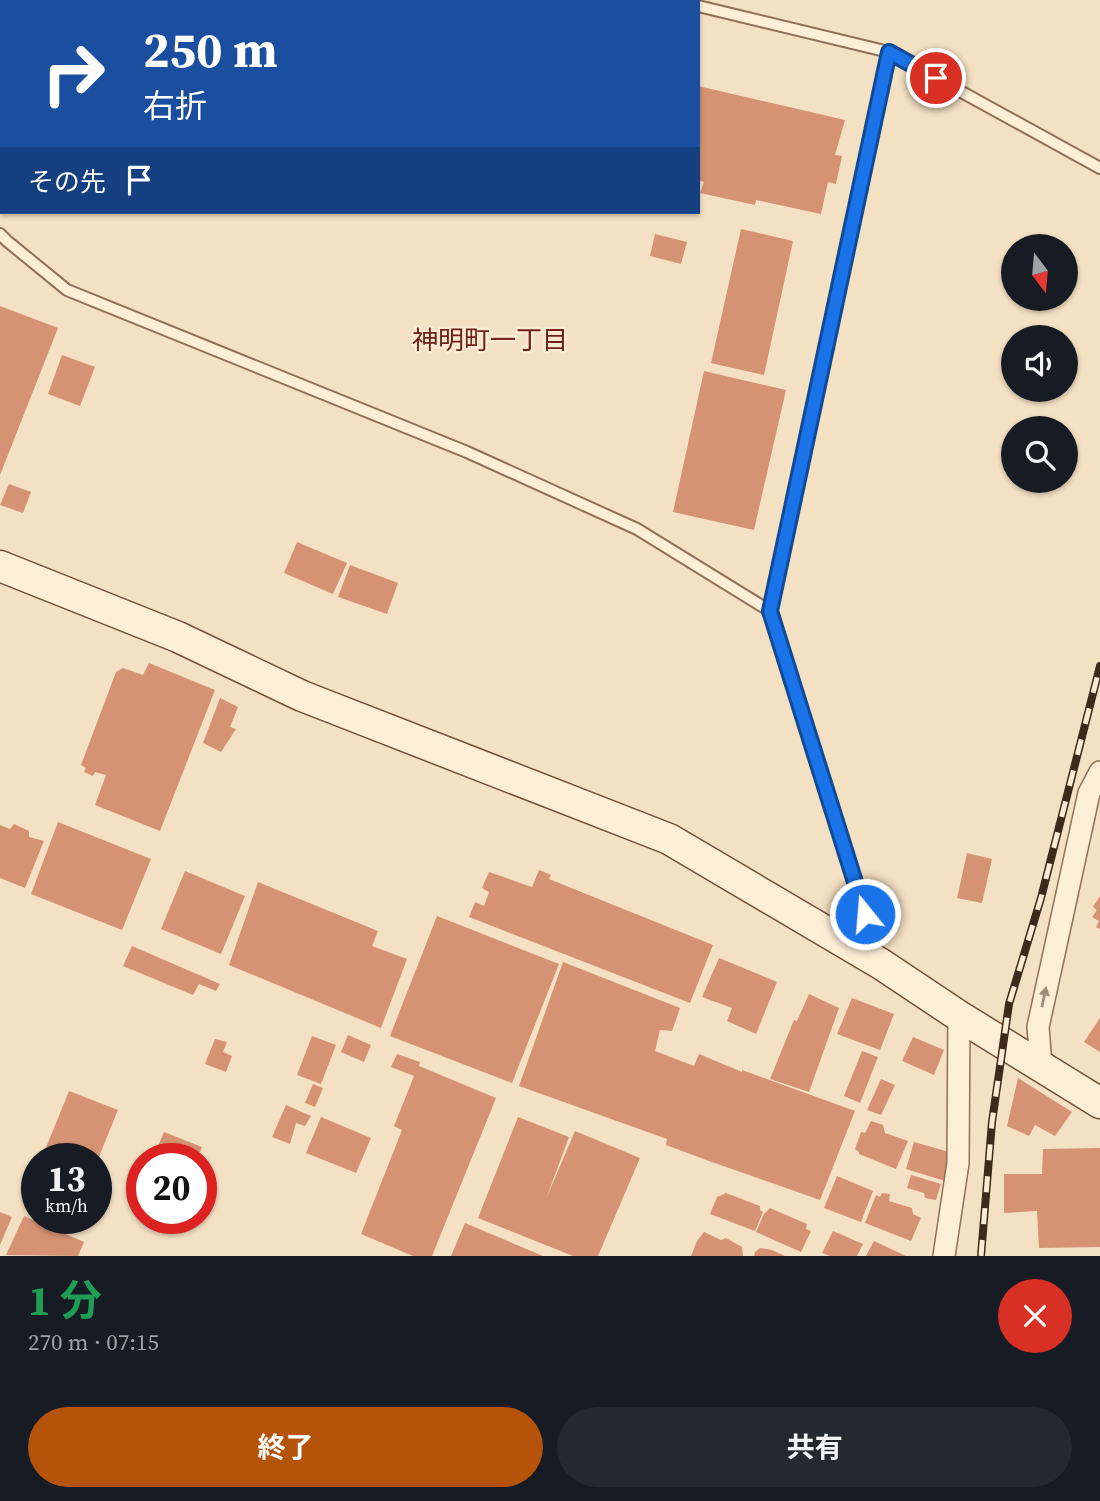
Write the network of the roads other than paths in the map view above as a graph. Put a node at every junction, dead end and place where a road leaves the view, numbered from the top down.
1 (700, 6) edge
2 (889, 52) junction
3 (1100, 168) edge
4 (0, 234) edge
5 (0, 566) edge
6 (770, 611) junction
7 (1100, 772) edge
8 (881, 964) junction
9 (959, 1016) junction
10 (1041, 1065) junction
11 (1100, 1103) edge
12 (944, 1256) edge

1 - 2 lane
2 - 3 lane
2 - 6 lane
4 - 6 lane
5 - 8 street
6 - 8 lane
10 -> 7 street
8 - 9 street
9 - 10 street
9 - 12 street
10 - 11 street

